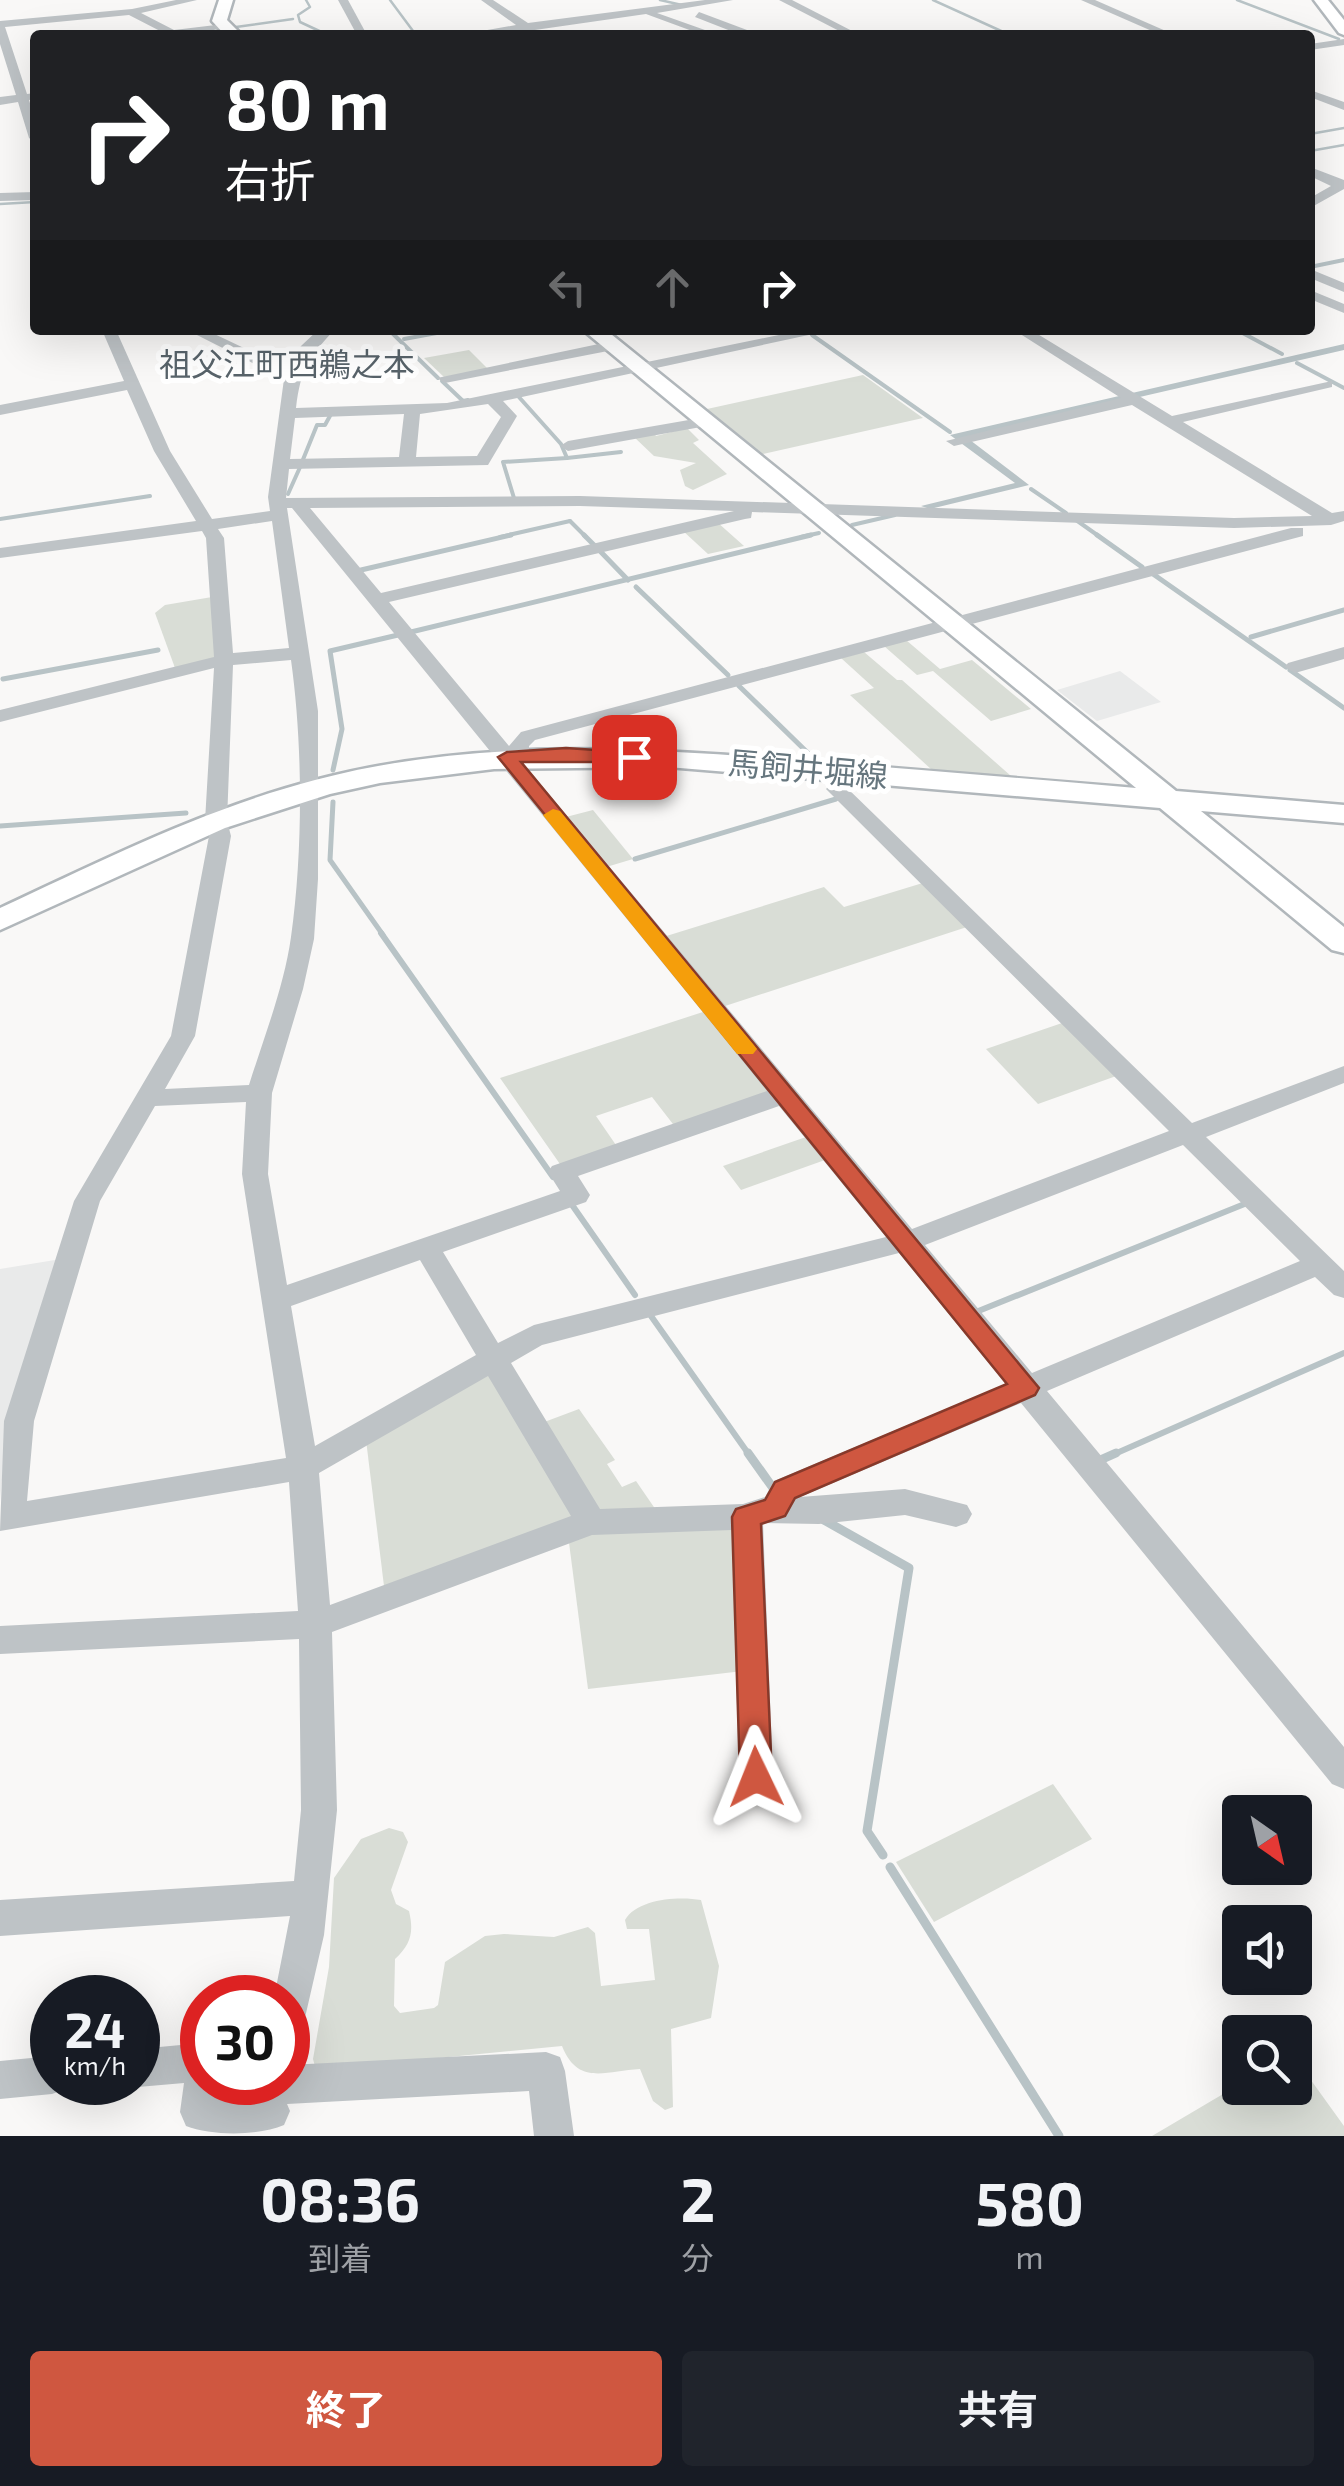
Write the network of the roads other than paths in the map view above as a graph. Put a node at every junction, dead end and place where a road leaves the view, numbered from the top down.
1 (192, 0) edge
2 (226, 0) edge
3 (343, 0) edge
4 (486, 0) edge
5 (608, 0) edge
6 (728, 0) edge
7 (784, 0) edge
8 (1086, 0) edge
9 (1321, 0) edge
10 (49, 6) dead end
11 (648, 6) edge
12 (33, 7) dead end
13 (675, 7) junction
14 (132, 12) junction
15 (39, 20) junction
16 (580, 20) junction
17 (0, 25) edge
18 (592, 28) dead end
19 (44, 30) edge
20 (166, 30) edge
21 (228, 30) edge
22 (359, 30) edge
23 (518, 30) edge
24 (525, 30) edge
25 (703, 30) edge
26 (737, 30) edge
27 (845, 30) edge
28 (1158, 30) edge
29 (1344, 30) edge
30 (1344, 42) edge
31 (1315, 46) edge
32 (1315, 94) edge
33 (29, 97) edge
34 (0, 101) edge
35 (1344, 106) edge
36 (1315, 174) edge
37 (1342, 184) edge
38 (0, 196) edge
39 (30, 196) edge
40 (1315, 201) edge
41 (1327, 268) dead end
42 (1315, 271) edge
43 (1315, 274) edge
44 (1344, 288) edge
45 (1315, 296) edge
46 (1344, 309) edge
47 (110, 335) edge
48 (204, 335) edge
49 (321, 335) edge
50 (599, 335) edge
51 (801, 335) edge
52 (1029, 335) edge
53 (613, 346) junction
54 (640, 368) junction
55 (292, 377) junction
56 (446, 378) dead end
57 (133, 384) junction
58 (1326, 384) dead end
59 (1131, 397) junction
60 (492, 398) junction
61 (413, 409) junction
62 (0, 410) edge
63 (288, 412) junction
64 (1170, 421) junction
65 (706, 422) junction
66 (959, 440) dead end
67 (568, 446) dead end
68 (406, 460) junction
69 (284, 464) junction
70 (779, 506) junction
71 (286, 507) junction
72 (810, 507) junction
73 (1339, 521) edge
74 (208, 525) junction
75 (0, 554) edge
76 (377, 599) junction
77 (952, 623) junction
78 (301, 652) junction
79 (1344, 653) edge
80 (224, 660) junction
81 (1295, 667) dead end
82 (0, 716) edge
83 (512, 748) junction
84 (841, 780) junction
85 (307, 791) junction
86 (1170, 801) junction
87 (1344, 814) edge
88 (216, 822) junction
89 (0, 920) edge
90 (987, 920) dead end
91 (1344, 943) edge
92 (1344, 1074) edge
93 (259, 1094) junction
94 (783, 1095) junction
95 (150, 1098) junction
96 (1186, 1135) junction
97 (905, 1242) junction
98 (427, 1248) junction
99 (1319, 1264) junction
100 (1344, 1288) edge
101 (273, 1301) junction
102 (493, 1358) junction
103 (1026, 1388) junction
104 (303, 1467) junction
105 (761, 1513) junction
106 (956, 1514) dead end
107 (8, 1522) edge
108 (591, 1522) junction
109 (315, 1624) junction
110 (0, 1640) edge
111 (1344, 1772) edge
112 (756, 1777) dead end
113 (311, 1896) junction
114 (0, 1918) edge
115 (297, 1975) edge
116 (30, 2077) edge
117 (0, 2080) edge
118 (310, 2099) edge
119 (201, 2105) edge
120 (262, 2105) edge
121 (554, 2136) edge

1 - 14 street
2 - 21 street
3 - 22 street
4 - 23 street
5 - 11 street
6 - 13 street
7 - 27 street
8 - 28 street
9 - 29 street
10 - 14 street
11 - 13 street
11 - 16 street
11 - 25 street
12 - 15 street
13 - 26 street
14 - 15 street
14 - 20 street
15 - 17 street
15 - 19 street
16 - 18 street
16 - 24 street
17 - 33 street
30 - 31 street
32 - 35 street
33 - 34 street
36 - 37 street
37 - 40 street
38 - 39 street
41 - 42 street
43 - 44 street
45 - 46 street
47 - 57 street
48 - 55 street
49 - 55 street
50 - 53 street
51 - 54 street
52 - 59 street
53 - 54 street
53 - 56 street
54 - 60 street
54 - 65 street
55 - 63 street
57 - 62 street
57 - 74 street
58 - 64 street
59 - 64 street
59 - 66 street
60 - 61 street
60 - 68 street
61 - 63 street
61 - 68 street
63 - 69 street
64 - 73 street
65 - 67 street
65 - 72 street
68 - 69 street
69 - 71 street
70 - 71 street
70 - 72 street
70 - 76 street
71 - 74 street
71 - 76 street
71 - 78 street
72 - 73 street
72 - 77 street
73 - 77 street
74 - 75 street
74 - 80 street
76 - 83 street
77 - 83 street
77 - 86 street
78 - 80 street
78 - 85 street
79 - 81 street
80 - 82 street
80 - 88 street
83 - 84 street, 馬飼井堀線
83 - 85 street, 馬飼井堀線
83 - 94 street
84 - 86 street, 馬飼井堀線
84 - 90 street
84 - 96 street
85 - 88 street, 馬飼井堀線
85 - 93 street
86 - 87 street, 馬飼井堀線
86 - 91 street
88 - 89 street, 馬飼井堀線
88 - 95 street
92 - 96 street
93 - 95 street
93 - 101 street
94 - 97 street
94 - 98 street
95 - 107 street
96 - 97 street
96 - 99 street
97 - 102 street
97 - 103 street
98 - 101 street
98 - 102 street
99 - 100 street
99 - 103 street
101 - 104 street
102 - 104 street
102 - 108 street
103 - 105 street
103 - 111 street
104 - 107 street
104 - 109 street
105 - 106 street
105 - 108 street
105 - 112 street
108 - 109 street
109 - 110 street
109 - 113 street
113 - 114 street
113 - 115 street
116 - 117 street
118 - 121 street
119 - 120 street

